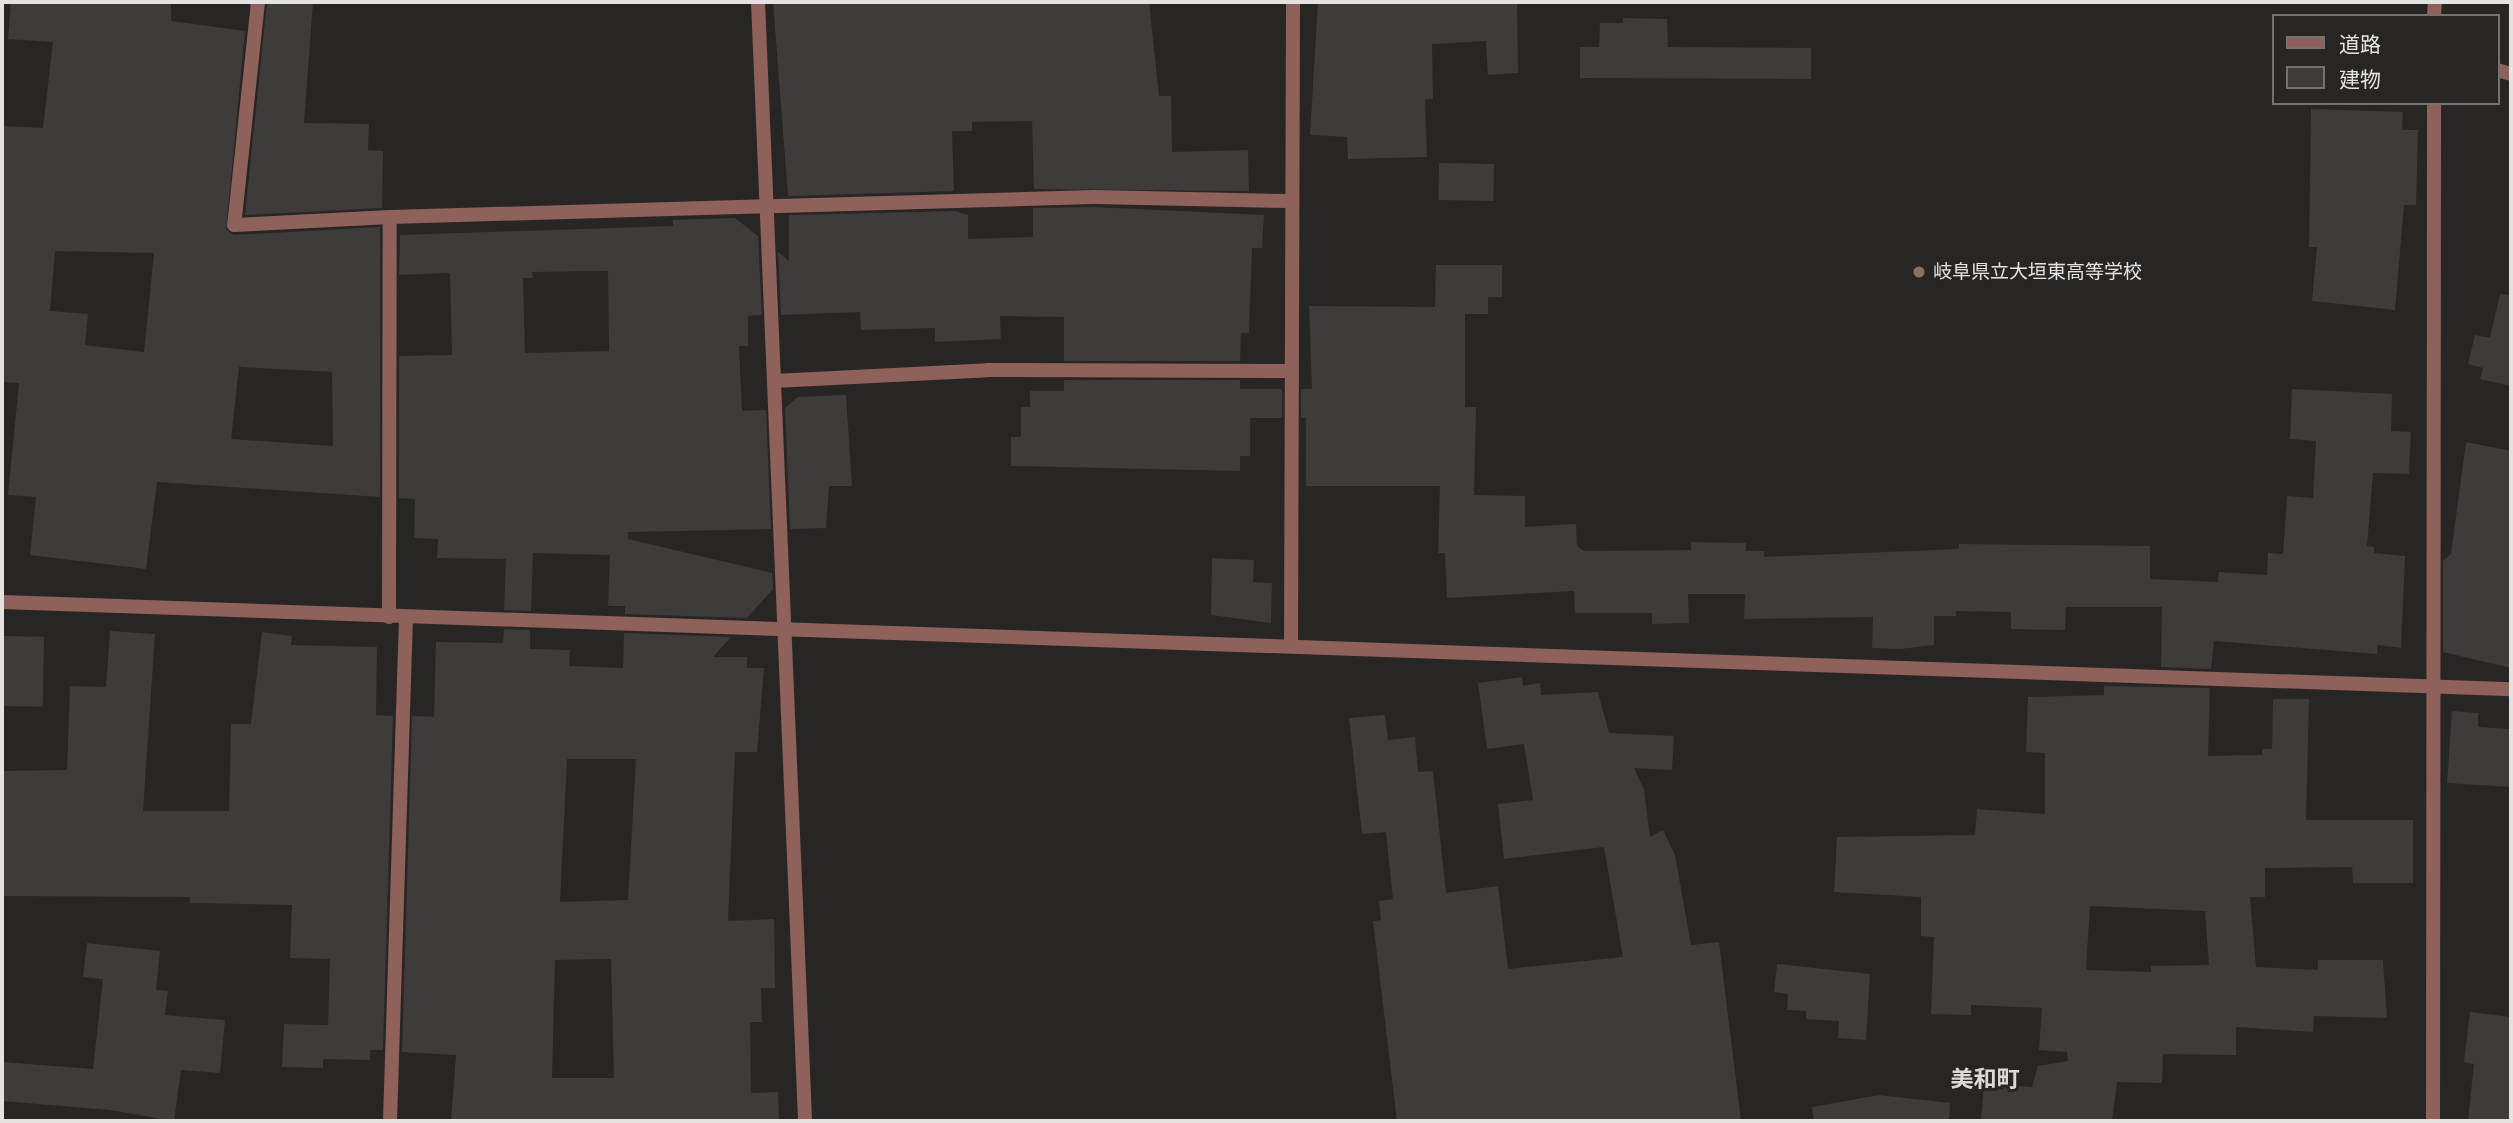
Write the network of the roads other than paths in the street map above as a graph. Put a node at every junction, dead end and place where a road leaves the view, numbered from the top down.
1 (258, 2) edge
2 (758, 2) edge
3 (1293, 2) edge
4 (2434, 105) edge
5 (1290, 201) junction
6 (766, 204) junction
7 (390, 217) junction
8 (1288, 371) junction
9 (774, 381) junction
10 (2, 602) edge
11 (389, 617) junction
12 (406, 618) junction
13 (783, 632) junction
14 (1291, 646) junction
15 (2433, 686) junction
16 (2511, 689) edge
17 (390, 1121) edge
18 (805, 1121) edge
19 (2433, 1121) edge

1 - 7 street
2 - 6 street
3 - 5 street
4 - 15 street
5 - 6 street
5 - 8 street
6 - 7 street
6 - 9 street
7 - 11 street
8 - 9 street
8 - 14 street
9 - 13 street
10 - 11 street
11 - 12 street
12 - 13 street
12 - 17 street
13 - 14 street
13 - 18 street
14 - 15 street
15 - 16 street
15 - 19 street

